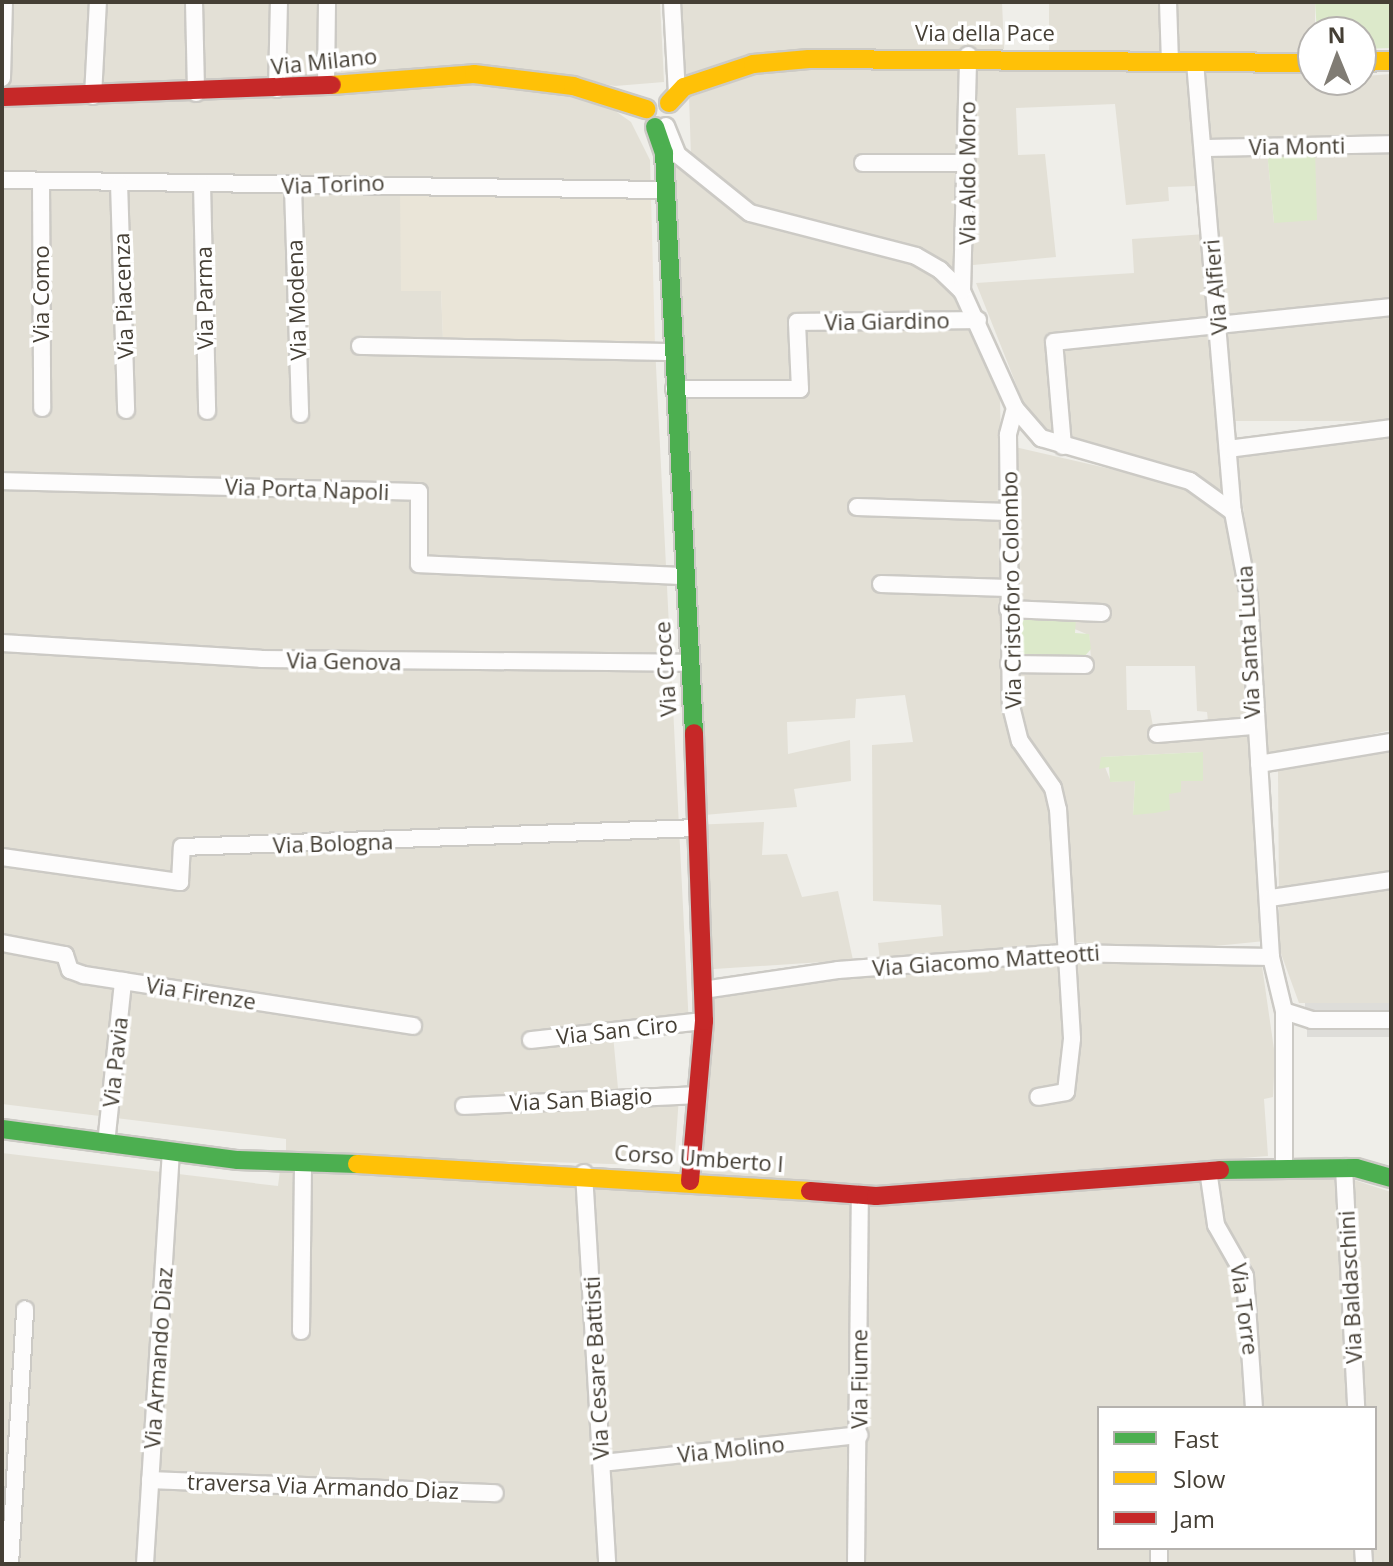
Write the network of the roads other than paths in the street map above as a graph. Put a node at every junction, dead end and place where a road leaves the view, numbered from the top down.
1 (4, 2) edge
2 (98, 2) edge
3 (194, 2) edge
4 (279, 2) edge
5 (327, 2) edge
6 (663, 2) edge
7 (672, 2) edge
8 (1168, 2) edge
9 (968, 55) junction
10 (1170, 62) junction
11 (1195, 62) junction
12 (1297, 63) edge
13 (2, 78) edge
14 (326, 85) junction
15 (277, 89) junction
16 (196, 93) junction
17 (93, 96) junction
18 (2, 97) edge
19 (673, 98) junction
20 (646, 109) junction
21 (660, 127) junction
22 (1391, 144) edge
23 (1203, 148) junction
24 (863, 163) dead end
25 (967, 163) junction
26 (2, 180) edge
27 (41, 181) junction
28 (119, 183) junction
29 (202, 184) junction
30 (293, 187) junction
31 (664, 190) junction
32 (962, 291) junction
33 (1391, 307) edge
34 (978, 320) junction
35 (1219, 324) junction
36 (360, 346) dead end
37 (672, 352) junction
38 (674, 389) junction
39 (42, 408) dead end
40 (1015, 408) junction
41 (126, 410) dead end
42 (207, 411) dead end
43 (300, 414) dead end
44 (1391, 428) edge
45 (1063, 446) junction
46 (1228, 449) junction
47 (2, 481) edge
48 (857, 507) dead end
49 (1008, 512) junction
50 (1233, 512) junction
51 (684, 576) junction
52 (881, 584) dead end
53 (1008, 588) junction
54 (1008, 609) junction
55 (1102, 613) dead end
56 (2, 643) edge
57 (686, 663) junction
58 (1009, 664) junction
59 (1085, 665) dead end
60 (1253, 726) junction
61 (1157, 734) dead end
62 (1391, 742) edge
63 (1259, 764) junction
64 (698, 828) junction
65 (2, 857) edge
66 (1391, 880) edge
67 (1271, 898) junction
68 (2, 943) edge
69 (1066, 953) junction
70 (1271, 957) junction
71 (123, 981) junction
72 (703, 990) junction
73 (1284, 1011) junction
74 (1391, 1020) edge
75 (704, 1021) junction
76 (413, 1026) dead end
77 (531, 1040) dead end
78 (697, 1095) junction
79 (1038, 1097) dead end
80 (464, 1106) dead end
81 (2, 1129) edge
82 (106, 1144) junction
83 (171, 1152) junction
84 (303, 1162) junction
85 (1284, 1165) junction
86 (1344, 1167) junction
87 (1208, 1170) junction
88 (584, 1173) junction
89 (1390, 1175) edge
90 (690, 1181) junction
91 (860, 1195) junction
92 (25, 1309) dead end
93 (301, 1331) dead end
94 (1254, 1406) edge
95 (1356, 1406) edge
96 (859, 1435) junction
97 (602, 1463) junction
98 (150, 1480) junction
99 (495, 1493) dead end
100 (10, 1564) edge
101 (145, 1564) edge
102 (607, 1564) edge
103 (856, 1564) edge

1 - 13 street
2 - 17 street
3 - 16 street
4 - 15 street
5 - 14 street
6 - 7 street
7 - 19 street
8 - 10 street
9 - 10 street, Via della Pace
9 - 19 street, Via della Pace
9 - 25 street, Via Aldo Moro
10 - 11 street, Via della Pace
11 - 12 street, Via della Pace
11 - 23 street, Via Alfieri
14 - 15 street, Via Milano
14 - 20 street, Via Milano
15 - 16 street, Via Milano
16 - 17 street, Via Milano
17 - 18 street, Via Milano
19 - 20 street, Via della Pace
19 - 21 street
20 - 21 street, Via Croce
21 - 31 street, Via Croce
21 - 32 street
22 - 23 street, Via Monti
23 - 35 street, Via Alfieri
24 - 25 street
25 - 32 street, Via Aldo Moro
26 - 27 street, Via Torino
27 - 28 street, Via Torino
27 - 39 street, Via Como
28 - 29 street, Via Torino
28 - 41 street, Via Piacenza
29 - 30 street, Via Torino
29 - 42 street, Via Parma
30 - 31 street, Via Torino
30 - 43 street, Via Modena
31 - 37 street, Via Croce
32 - 34 street
33 - 35 street
34 - 38 street, Via Giardino
34 - 40 street
35 - 45 street
35 - 46 street, Via Alfieri
36 - 37 street
37 - 38 street, Via Croce
38 - 51 street, Via Croce
40 - 45 street
40 - 49 street, Via Cristoforo Colombo
44 - 46 street
45 - 50 street
46 - 50 street, Via Alfieri
47 - 51 street, Via Porta Napoli
48 - 49 street
49 - 53 street, Via Cristoforo Colombo
50 - 60 street, Via Santa Lucia
51 - 57 street, Via Croce
52 - 53 street
53 - 54 street, Via Cristoforo Colombo
54 - 55 street
54 - 58 street, Via Cristoforo Colombo
56 - 57 street, Via Genova
57 - 64 street, Via Croce
58 - 59 street
58 - 69 street, Via Cristoforo Colombo
60 - 61 street
60 - 63 street, Via Santa Lucia
62 - 63 street
63 - 67 street, Via Santa Lucia
64 - 65 street, Via Bologna
64 - 72 street, Via Croce
66 - 67 street
67 - 70 street, Via Santa Lucia
68 - 71 street, Via Firenze
69 - 70 street, Via Giacomo Matteotti
69 - 72 street, Via Giacomo Matteotti
69 - 79 street, Via Cristoforo Colombo
70 - 73 street, Via Santa Lucia
71 - 76 street, Via Firenze
71 - 82 street, Via Pavia
72 - 75 street, Via Croce
73 - 74 street
73 - 85 street, Via Santa Lucia
75 - 77 street, Via San Ciro
75 - 78 street, Via Croce
78 - 80 street, Via San Biagio
78 - 90 street, Via Croce
81 - 82 street, Corso Umberto I
82 - 83 street, Corso Umberto I
83 - 84 street, Corso Umberto I
83 - 98 street, Via Armando Diaz
84 - 88 street, Corso Umberto I
84 - 93 street
85 - 86 street, Corso Umberto I
85 - 87 street, Corso Umberto I
86 - 89 street, Corso Umberto I
86 - 95 street, Via Baldaschini
87 - 91 street, Corso Umberto I
87 - 94 street, Via Torre
88 - 90 street, Corso Umberto I
88 - 97 street, Via Cesare Battisti
90 - 91 street, Corso Umberto I
91 - 96 street, Via Fiume
92 - 100 street
96 - 97 street, Via Molino
96 - 103 street, Via Fiume
97 - 102 street, Via Cesare Battisti
98 - 99 street, traversa Via Armando Diaz
98 - 101 street, Via Armando Diaz

